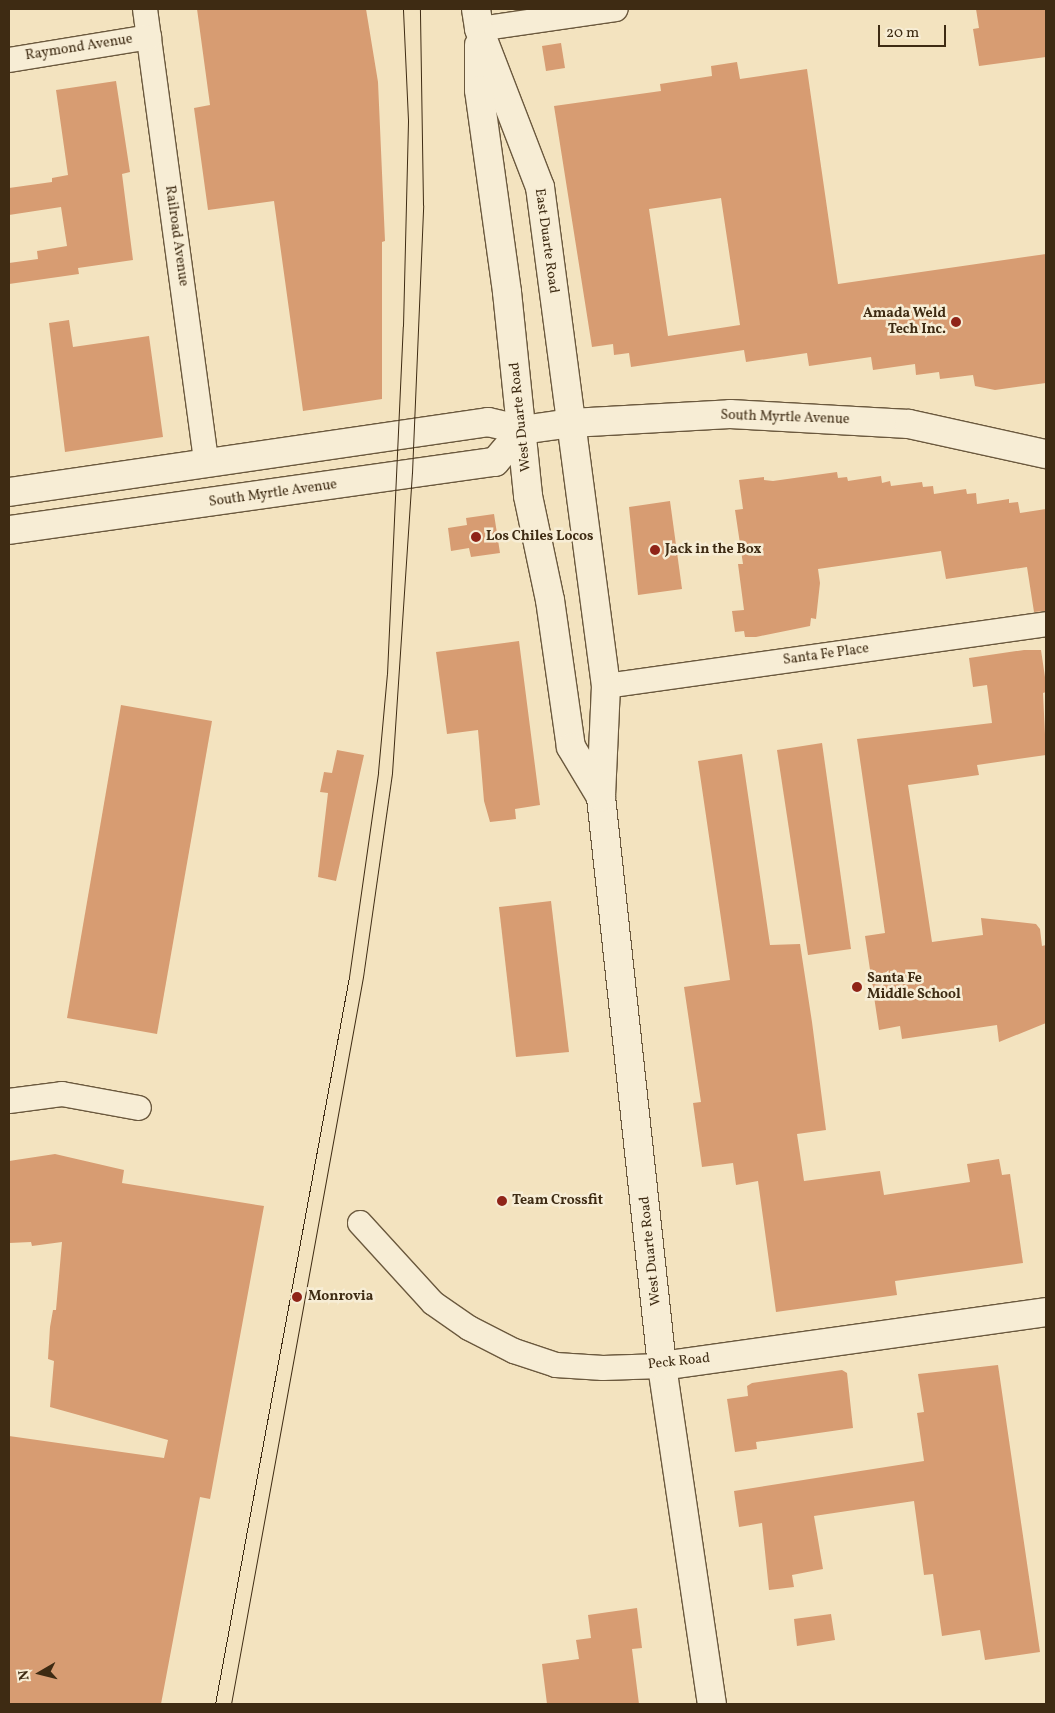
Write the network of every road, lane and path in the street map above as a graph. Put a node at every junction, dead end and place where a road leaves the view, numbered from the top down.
1 (145, 9) edge
2 (616, 9) edge
3 (478, 19) edge
4 (149, 37) junction
5 (9, 60) edge
6 (571, 423) junction
7 (522, 430) junction
8 (1046, 454) edge
9 (206, 463) junction
10 (9, 492) edge
11 (9, 530) edge
12 (1046, 624) edge
13 (606, 686) junction
14 (601, 797) junction
15 (9, 1101) edge
16 (139, 1108) dead end
17 (360, 1223) dead end
18 (1046, 1312) edge
19 (662, 1366) junction
20 (712, 1704) edge

1 - 4 street, Railroad Avenue
2 - 3 street
3 - 6 main road, East Duarte Road
3 - 7 main road, West Duarte Road
4 - 5 street, Raymond Avenue
4 - 9 street, Railroad Avenue
6 - 7 main road, South Myrtle Avenue
6 - 8 main road, South Myrtle Avenue
6 - 13 main road, West Duarte Road
7 - 9 main road, South Myrtle Avenue
7 - 11 main road, South Myrtle Avenue
7 - 14 main road, West Duarte Road
9 - 10 main road, South Myrtle Avenue
12 - 13 street, Santa Fe Place
13 - 14 main road, West Duarte Road
14 - 19 main road, West Duarte Road
15 - 16 street
17 - 19 street, Peck Road
18 - 19 main road, Peck Road
19 - 20 main road, West Duarte Road

